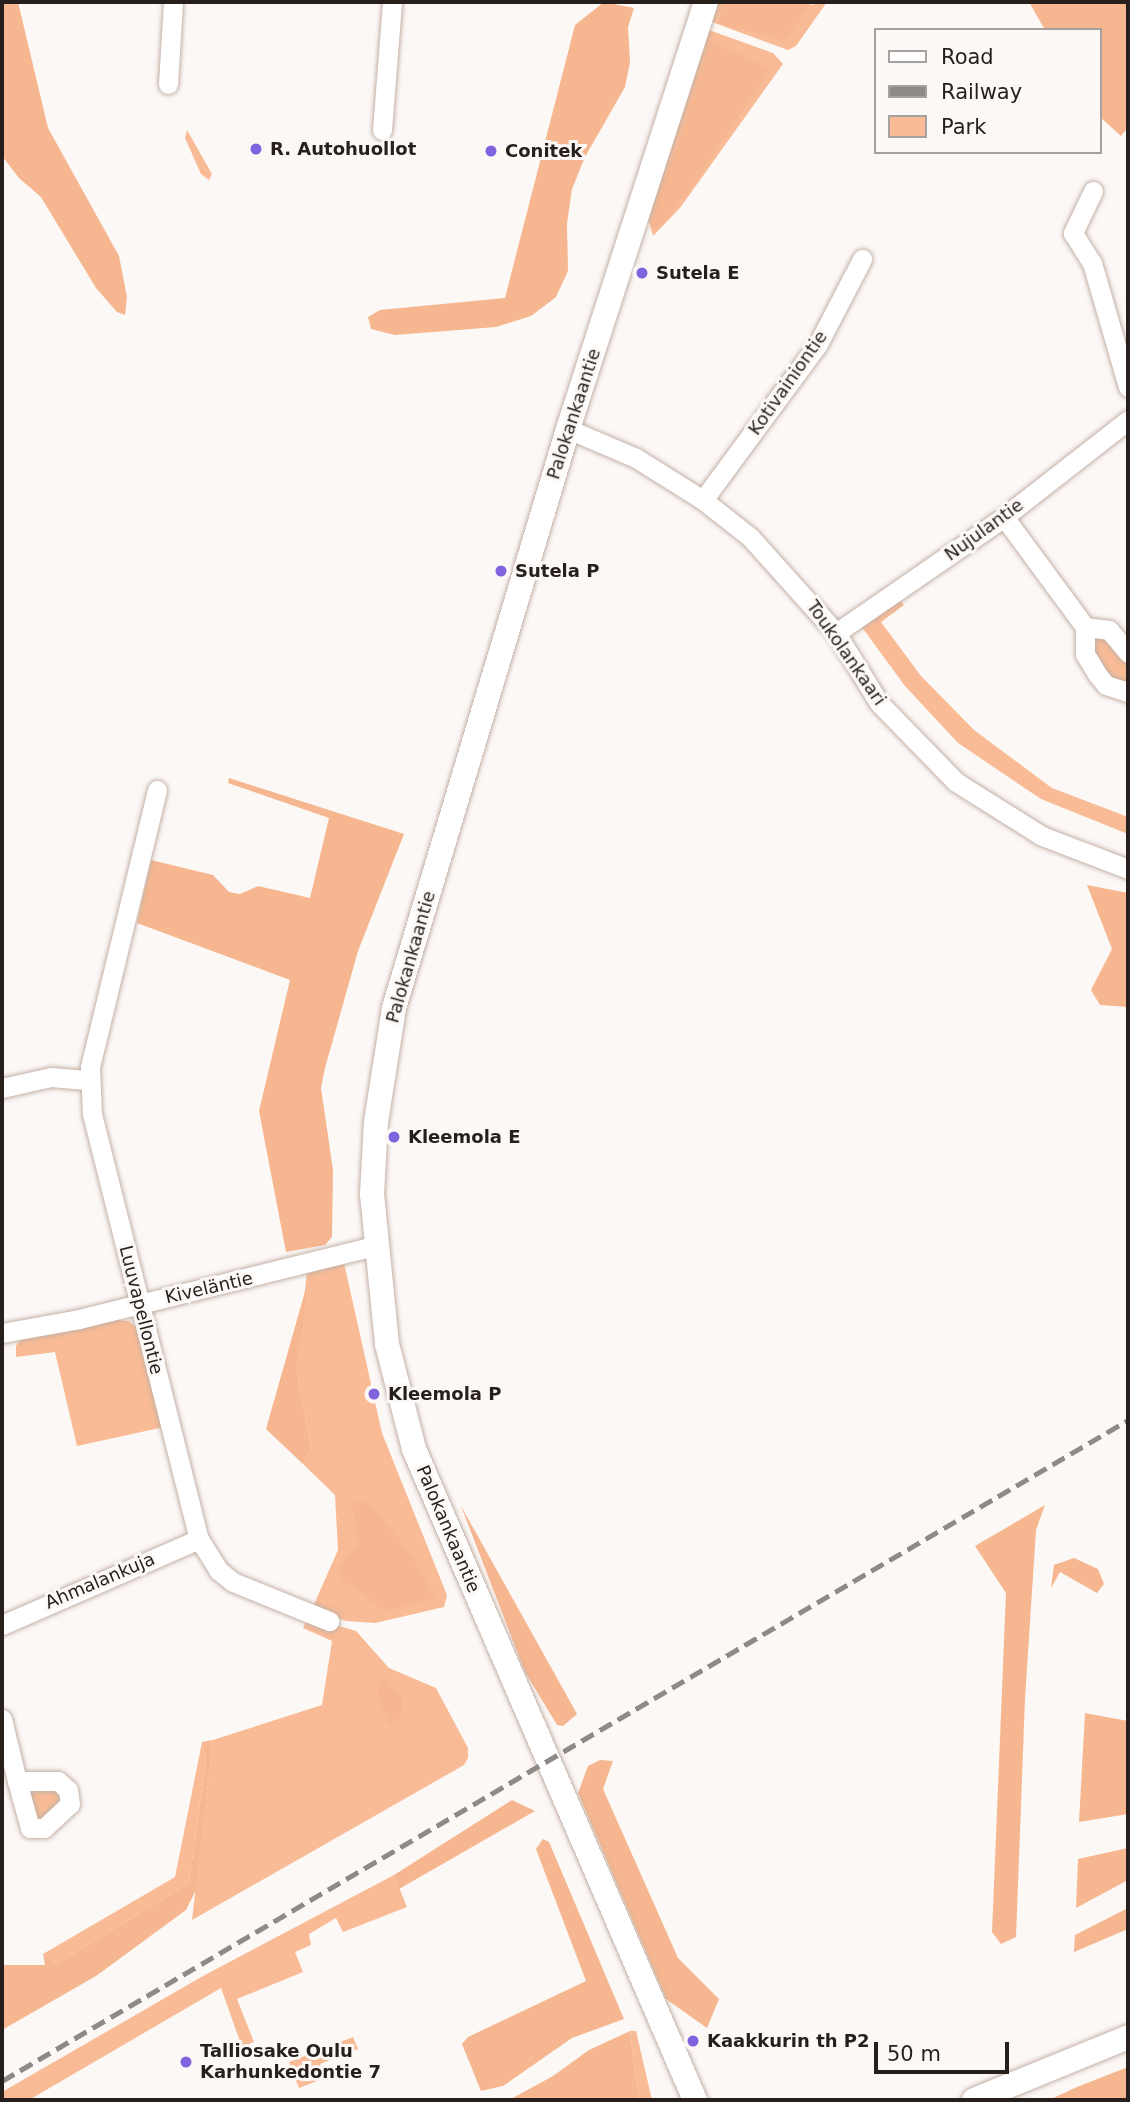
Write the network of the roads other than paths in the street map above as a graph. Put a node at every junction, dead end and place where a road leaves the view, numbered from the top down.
1 (173, 2) edge
2 (392, 2) edge
3 (706, 2) edge
4 (168, 84) dead end
5 (382, 130) dead end
6 (1093, 191) dead end
7 (862, 259) dead end
8 (1128, 387) edge
9 (1128, 420) edge
10 (568, 429) junction
11 (703, 500) junction
12 (1004, 517) junction
13 (1085, 627) junction
14 (836, 633) junction
15 (1128, 653) edge
16 (1128, 692) edge
17 (157, 790) dead end
18 (1128, 869) edge
19 (89, 1080) junction
20 (2, 1088) edge
21 (375, 1246) junction
22 (139, 1304) junction
23 (2, 1333) edge
24 (199, 1539) junction
25 (328, 1621) dead end
26 (2, 1625) edge
27 (2, 1718) edge
28 (17, 1781) dead end
29 (1128, 2037) edge
30 (695, 2100) edge
31 (974, 2100) edge

1 - 4 street
2 - 5 street
3 - 10 main road, Palokankaantie
6 - 8 street
7 - 11 street, Kotivainiontie
9 - 12 street, Nujulantie
10 - 11 street, Toukolankaari
10 - 21 main road, Palokankaantie
11 - 14 street, Toukolankaari
12 - 13 street
12 - 14 street, Nujulantie
13 - 15 street
13 - 16 street
14 - 18 street, Toukolankaari
17 - 19 street, Luuvapellontie
19 - 20 street
19 - 22 street, Luuvapellontie
21 - 22 street, Kiveläntie
21 - 30 main road, Palokankaantie
22 - 23 street, Kiveläntie
22 - 24 street, Luuvapellontie
24 - 25 street, Luuvapellontie
24 - 26 street, Ahmalankuja
27 - 28 street
29 - 31 main road

